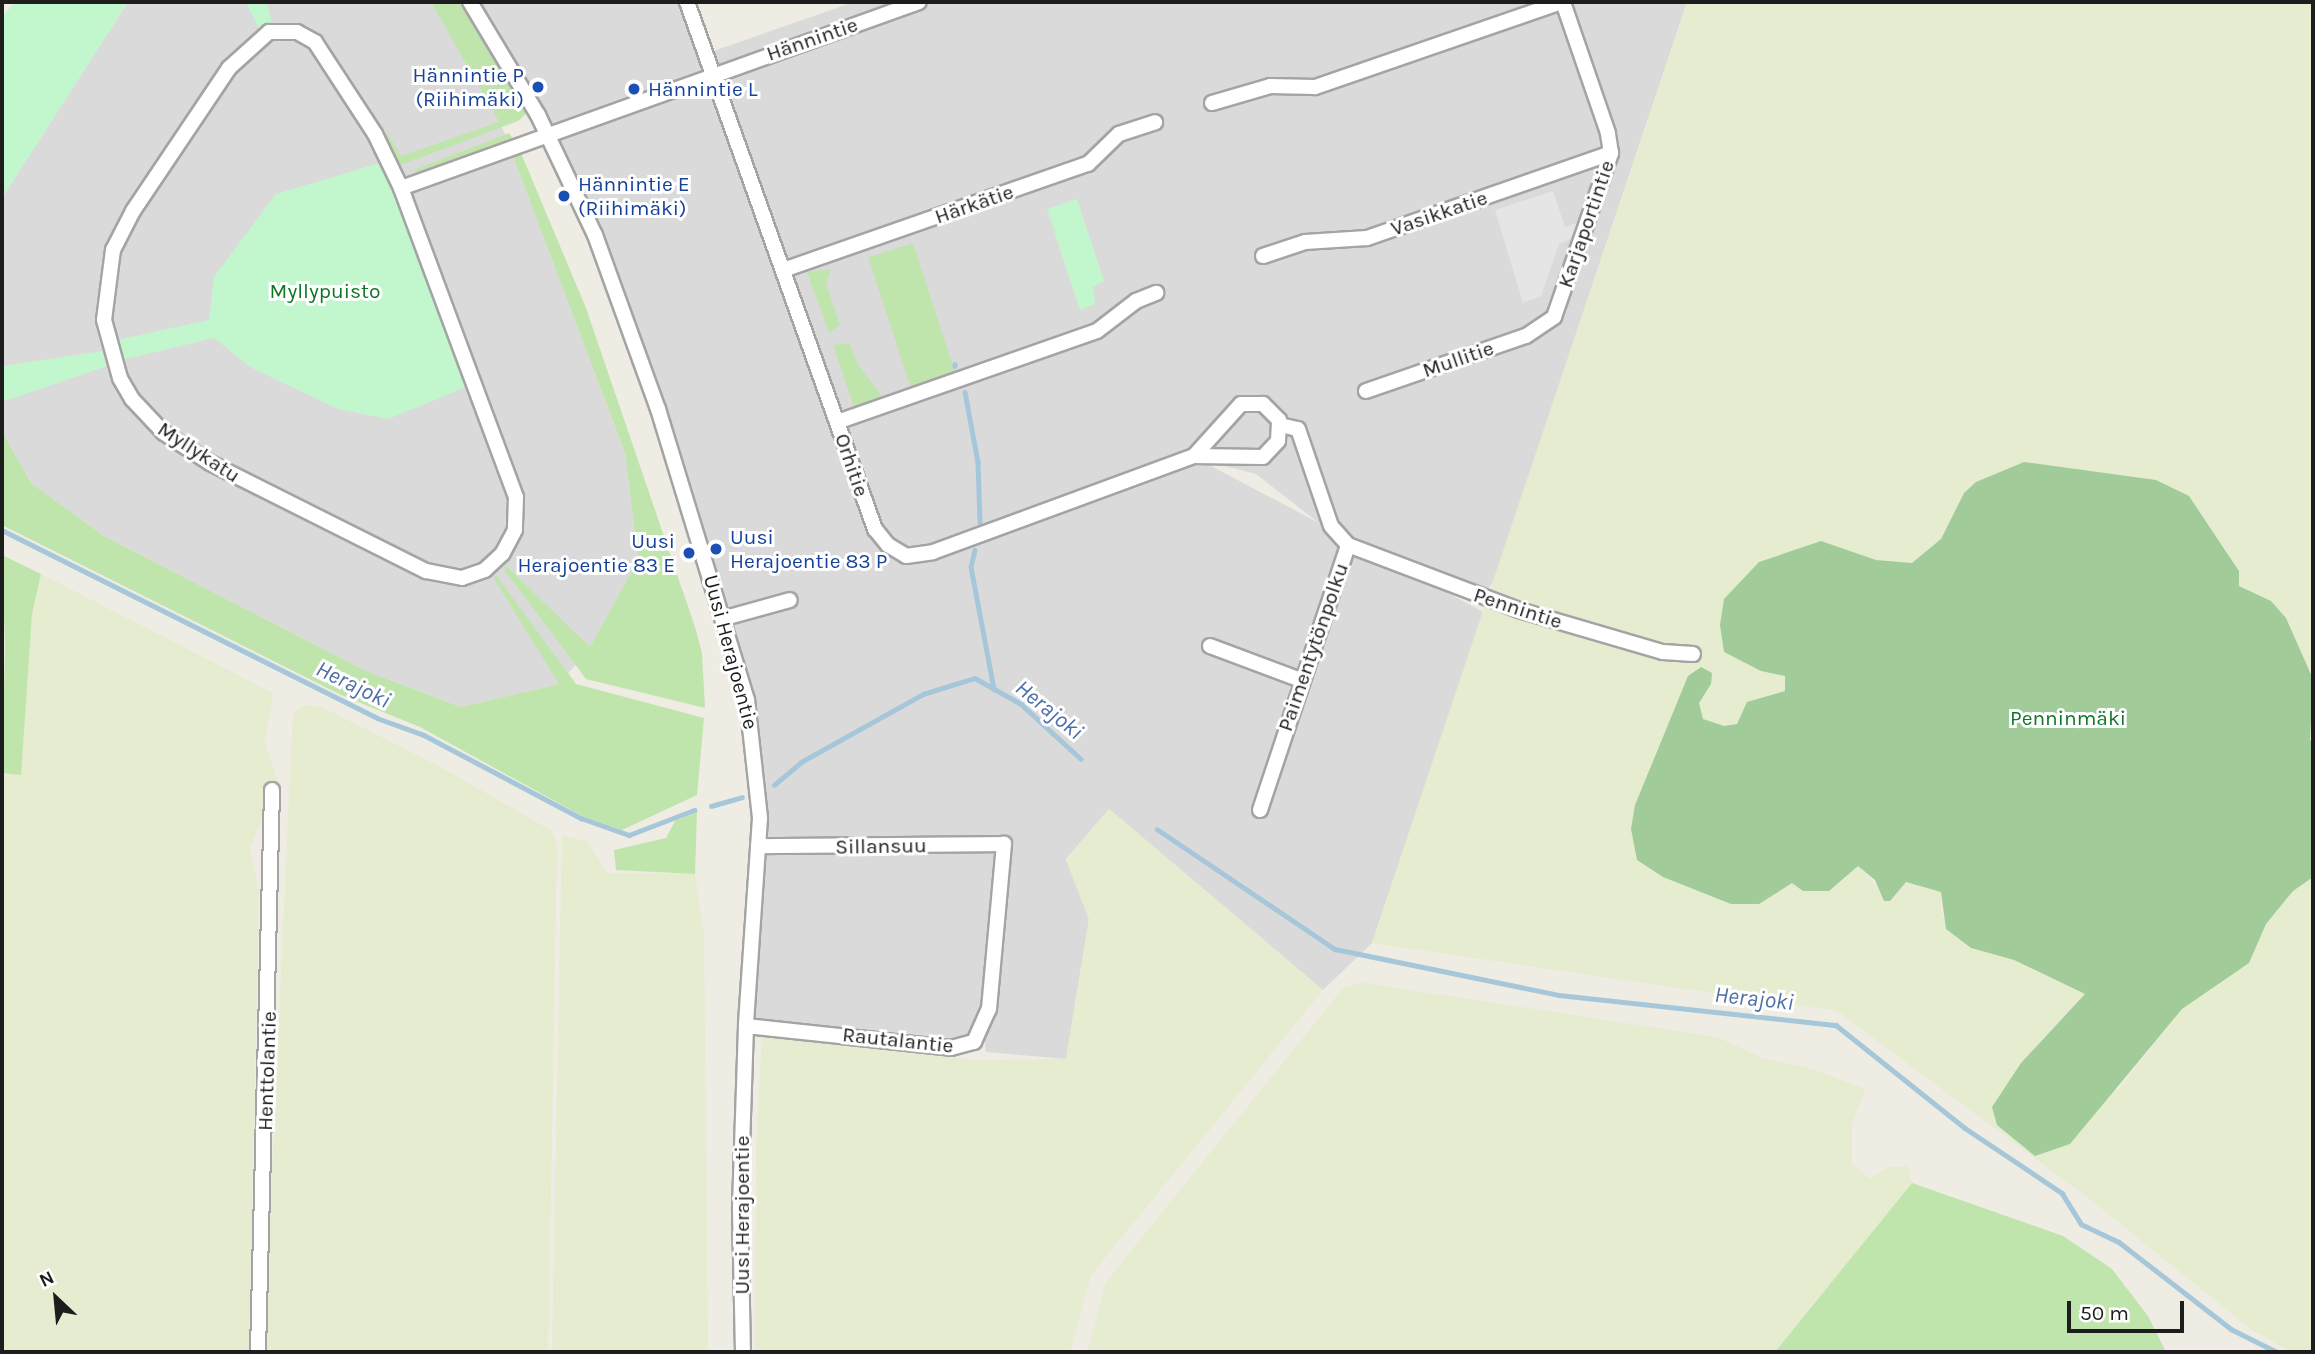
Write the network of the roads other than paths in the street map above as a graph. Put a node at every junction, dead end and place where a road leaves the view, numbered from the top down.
1 (470, 2) edge
2 (687, 2) edge
3 (919, 2) edge
4 (1563, 2) edge
5 (714, 73) junction
6 (1212, 103) dead end
7 (1155, 122) dead end
8 (548, 134) junction
9 (1611, 153) junction
10 (401, 188) junction
11 (1263, 256) dead end
12 (783, 270) junction
13 (1156, 293) dead end
14 (1548, 324) joint
15 (1366, 391) dead end
16 (837, 422) junction
17 (1280, 425) junction
18 (1194, 456) junction
19 (1348, 545) junction
20 (790, 600) dead end
21 (725, 618) junction
22 (1210, 646) dead end
23 (1693, 654) dead end
24 (1301, 680) junction
25 (272, 790) dead end
26 (1260, 810) dead end
27 (1004, 844) joint
28 (758, 846) junction
29 (746, 1026) junction
30 (258, 1352) edge
31 (743, 1352) edge

1 - 8 street, Uusi Herajoentie
2 - 5 street, Orhitie
3 - 5 street, Hännintie
4 - 6 street
4 - 9 street, Karjaportintie
5 - 8 street, Hännintie
5 - 12 street, Orhitie
7 - 12 street, Härkätie
8 - 10 street
8 - 21 street, Uusi Herajoentie
9 - 11 street, Vasikkatie
9 - 14 street, Karjaportintie
10 - 10 street, Myllykatu
12 - 16 street, Orhitie
13 - 16 street
14 - 15 street, Mullitie
16 - 18 street, Orhitie
17 - 18 street, Orhitie
17 - 18 street, Orhitie
17 - 19 street, Paimentytönpolku
19 - 23 street, Pennintie
19 - 24 street, Paimentytönpolku
20 - 21 street
21 - 28 street, Uusi Herajoentie
22 - 24 street
24 - 26 street, Paimentytönpolku
25 - 30 street, Henttolantie
27 - 28 street, Sillansuu
27 - 29 street, Rautalantie
28 - 29 street, Uusi Herajoentie
29 - 31 street, Uusi Herajoentie

